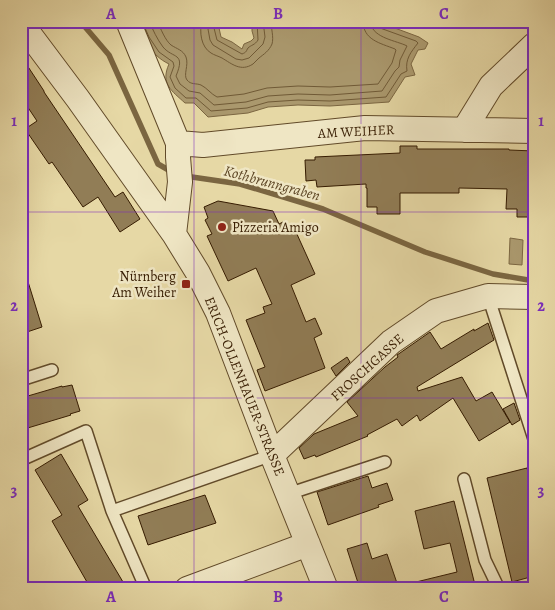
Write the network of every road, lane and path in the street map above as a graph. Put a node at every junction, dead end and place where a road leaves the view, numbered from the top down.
1 (128, 21) edge
2 (21, 23) edge
3 (534, 46) edge
4 (464, 130) junction
5 (534, 132) edge
6 (178, 150) junction
7 (174, 234) junction
8 (488, 296) junction
9 (534, 297) edge
10 (52, 370) dead end
11 (21, 380) edge
12 (534, 439) edge
13 (272, 455) junction
14 (21, 460) edge
15 (385, 462) dead end
16 (464, 479) dead end
17 (288, 494) junction
18 (112, 511) junction
19 (308, 544) junction
20 (146, 589) edge
21 (187, 589) edge
22 (326, 589) edge
23 (499, 589) edge

1 - 6 street
2 - 7 street, ERICH-OLLENHAUER-STRASSE
3 - 4 street
4 - 5 street, AM WEIHER
4 - 6 street, AM WEIHER
6 - 7 street
7 - 13 street, ERICH-OLLENHAUER-STRASSE
8 - 9 street, FROSCHGASSE
8 - 12 lane
8 - 13 street, FROSCHGASSE
10 - 11 lane
13 - 17 street, ERICH-OLLENHAUER-STRASSE
13 - 18 lane
14 - 18 lane
15 - 17 lane
16 - 23 lane
17 - 19 street, ERICH-OLLENHAUER-STRASSE
18 - 20 lane
19 - 21 street
19 - 22 street, ERICH-OLLENHAUER-STRASSE

